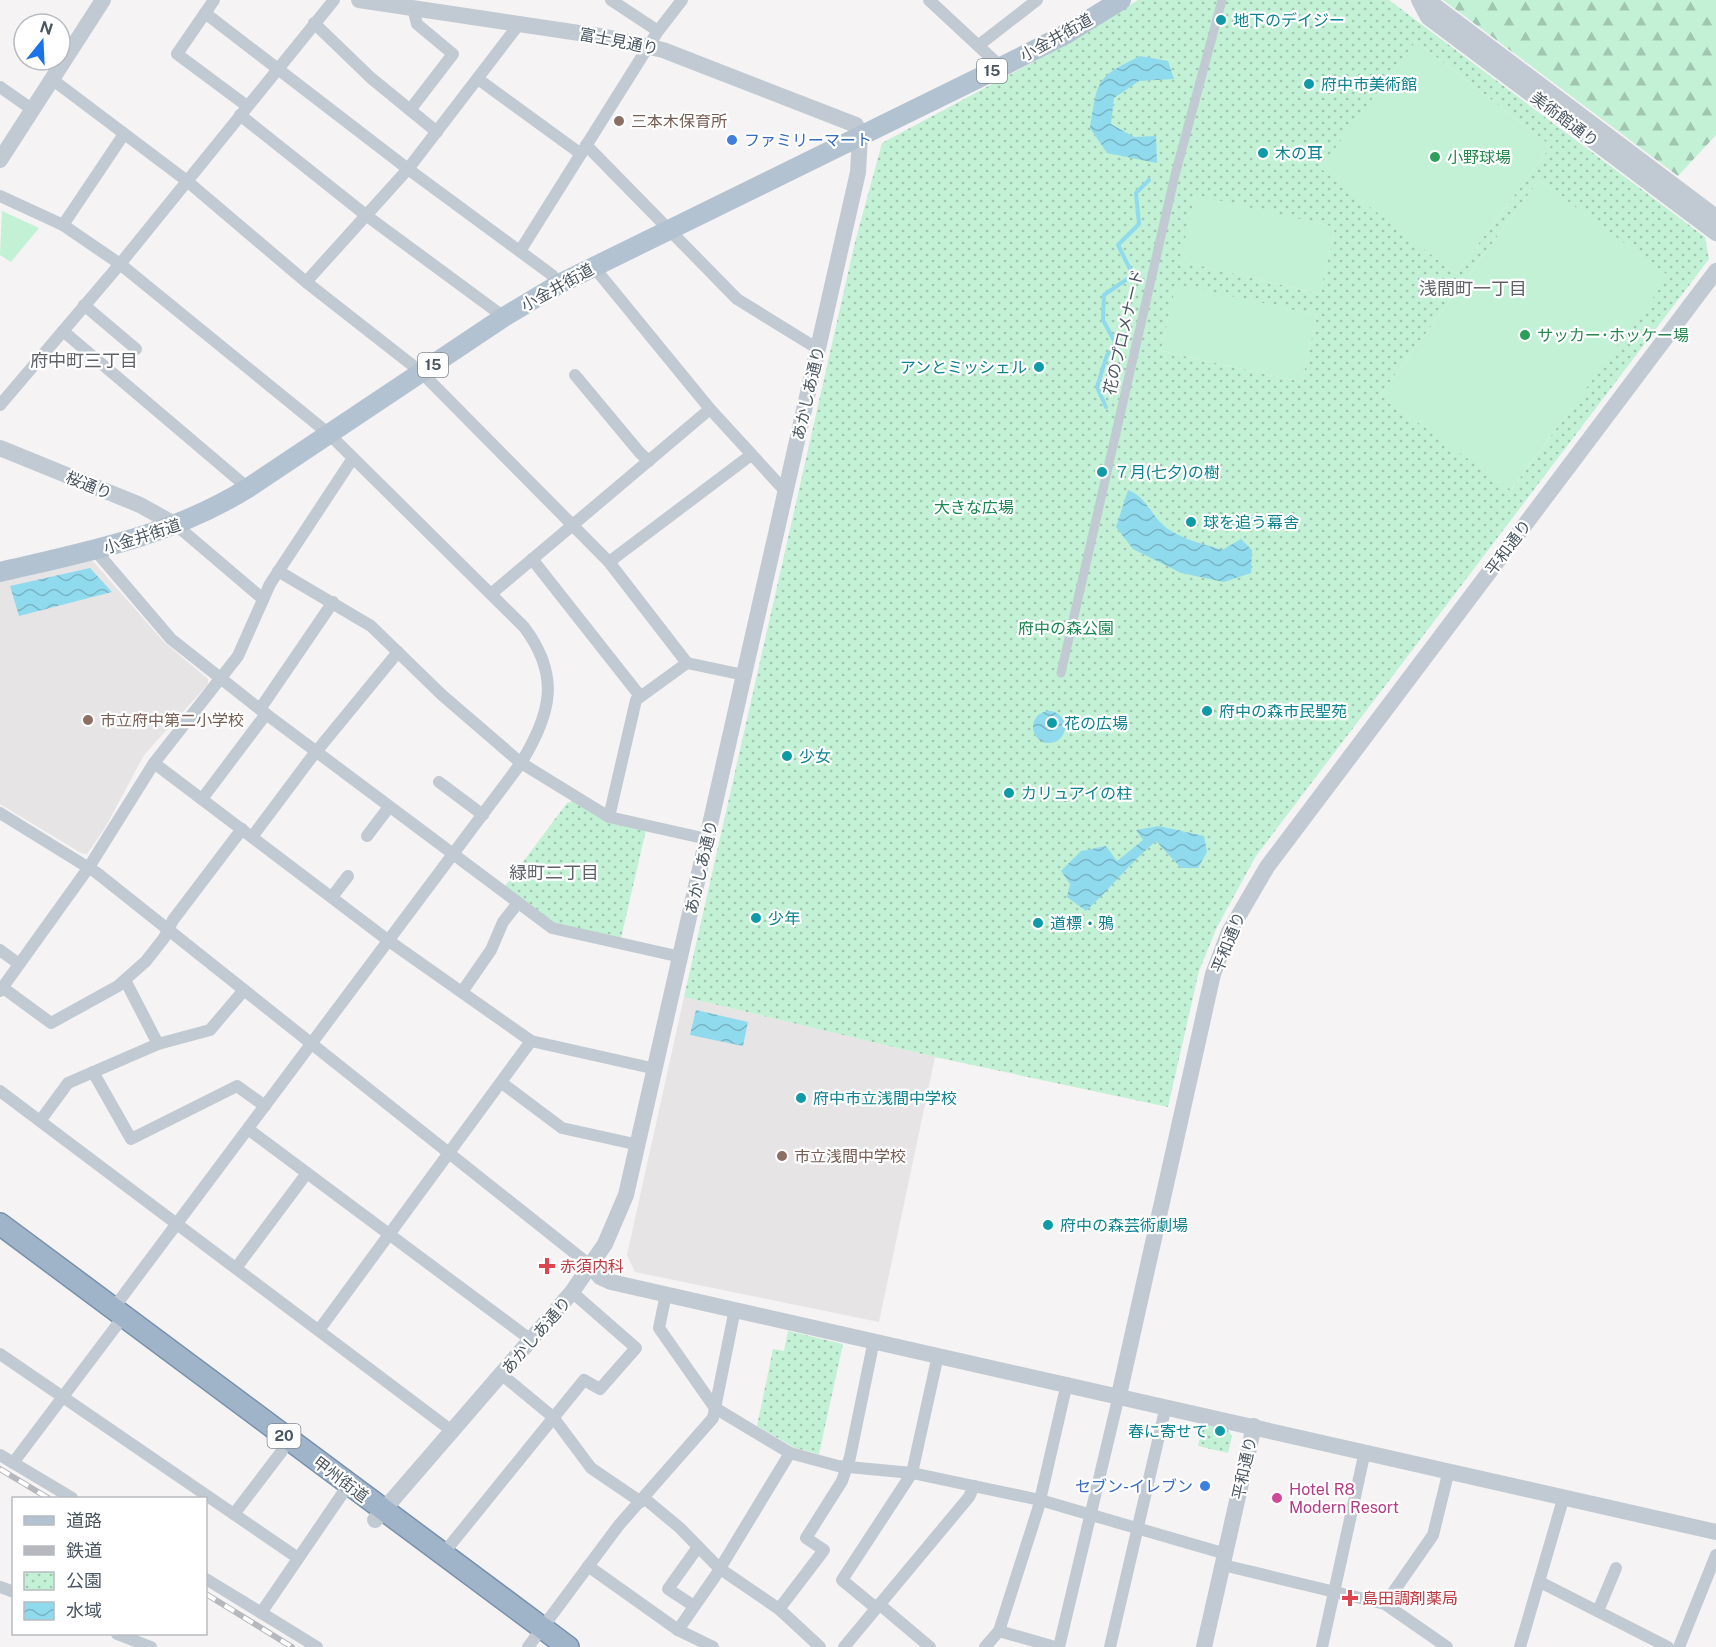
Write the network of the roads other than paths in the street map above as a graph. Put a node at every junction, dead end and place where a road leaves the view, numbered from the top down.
1 (103, 0) edge
2 (214, 0) edge
3 (334, 0) edge
4 (359, 0) edge
5 (610, 0) edge
6 (682, 0) edge
7 (929, 0) edge
8 (1037, 0) edge
9 (1121, 0) edge
10 (1222, 0) edge
11 (1420, 0) edge
12 (413, 8) junction
13 (205, 14) junction
14 (314, 22) junction
15 (519, 24) junction
16 (658, 31) junction
17 (979, 45) junction
18 (649, 47) junction
19 (1001, 67) junction
20 (276, 70) junction
21 (478, 79) junction
22 (53, 80) junction
23 (0, 87) edge
24 (33, 110) junction
25 (243, 110) junction
26 (410, 110) junction
27 (438, 132) junction
28 (124, 134) junction
29 (860, 136) junction
30 (584, 149) junction
31 (0, 160) edge
32 (408, 169) junction
33 (187, 182) junction
34 (0, 196) edge
35 (367, 216) junction
36 (1716, 217) edge
37 (63, 225) junction
38 (669, 230) junction
39 (1716, 233) edge
40 (520, 250) junction
41 (120, 264) junction
42 (593, 266) junction
43 (1716, 271) edge
44 (306, 282) junction
45 (560, 284) junction
46 (84, 305) junction
47 (504, 317) junction
48 (63, 331) junction
49 (136, 349) dead end
50 (818, 349) junction
51 (421, 372) junction
52 (575, 375) dead end
53 (0, 405) edge
54 (710, 409) junction
55 (329, 434) junction
56 (0, 448) edge
57 (751, 455) junction
58 (353, 458) junction
59 (649, 461) junction
60 (248, 488) junction
61 (786, 492) junction
62 (176, 525) junction
63 (572, 525) junction
64 (95, 550) junction
65 (532, 559) junction
66 (609, 562) junction
67 (278, 571) junction
68 (0, 572) edge
69 (490, 594) junction
70 (263, 599) junction
71 (333, 602) junction
72 (398, 652) junction
73 (687, 663) junction
74 (1061, 674) dead end
75 (744, 675) junction
76 (221, 680) junction
77 (640, 696) junction
78 (263, 712) junction
79 (317, 752) junction
80 (154, 763) junction
81 (522, 763) junction
82 (439, 782) dead end
83 (202, 799) junction
84 (389, 807) junction
85 (0, 813) edge
86 (483, 815) junction
87 (609, 817) junction
88 (247, 833) junction
89 (367, 836) dead end
90 (707, 839) junction
91 (453, 855) junction
92 (89, 867) junction
93 (348, 876) dead end
94 (332, 897) junction
95 (518, 903) junction
96 (168, 930) junction
97 (389, 941) junction
98 (0, 950) edge
99 (681, 957) junction
100 (19, 964) junction
101 (125, 980) junction
102 (1, 989) edge
103 (244, 990) junction
104 (462, 992) junction
105 (531, 1041) junction
106 (158, 1044) junction
107 (310, 1044) junction
108 (656, 1069) junction
109 (93, 1072) junction
110 (502, 1083) junction
111 (0, 1091) edge
112 (265, 1106) junction
113 (40, 1121) junction
114 (248, 1129) junction
115 (639, 1145) junction
116 (450, 1153) junction
117 (307, 1173) junction
118 (0, 1224) edge
119 (177, 1224) junction
120 (390, 1234) junction
121 (0, 1239) edge
122 (591, 1266) junction
123 (236, 1268) junction
124 (572, 1292) junction
125 (666, 1294) junction
126 (735, 1309) junction
127 (118, 1317) junction
128 (319, 1330) junction
129 (531, 1340) junction
130 (874, 1340) junction
131 (0, 1354) edge
132 (938, 1354) junction
133 (501, 1374) junction
134 (1067, 1383) junction
135 (1119, 1395) junction
136 (63, 1397) junction
137 (1166, 1406) junction
138 (715, 1408) junction
139 (553, 1417) junction
140 (1254, 1426) junction
141 (452, 1431) junction
142 (282, 1451) junction
143 (1365, 1451) junction
144 (789, 1453) junction
145 (0, 1455) edge
146 (13, 1463) junction
147 (847, 1467) junction
148 (1449, 1470) junction
149 (912, 1473) junction
150 (974, 1486) junction
151 (345, 1490) junction
152 (1564, 1496) junction
153 (70, 1497) edge
154 (643, 1500) junction
155 (1040, 1500) junction
156 (234, 1514) junction
157 (1091, 1515) junction
158 (380, 1516) junction
159 (1139, 1529) junction
160 (1716, 1532) edge
161 (698, 1547) junction
162 (443, 1554) junction
163 (1716, 1555) edge
164 (298, 1558) junction
165 (1224, 1560) junction
166 (588, 1566) junction
167 (719, 1568) junction
168 (1616, 1568) dead end
169 (207, 1580) edge
170 (1540, 1582) junction
171 (1334, 1591) junction
172 (1385, 1604) junction
173 (694, 1606) junction
174 (877, 1606) junction
175 (778, 1609) junction
176 (1598, 1611) junction
177 (261, 1613) junction
178 (678, 1630) junction
179 (999, 1631) junction
180 (120, 1635) edge
181 (536, 1640) edge
182 (151, 1647) edge
183 (317, 1647) edge
184 (568, 1647) edge
185 (713, 1647) edge
186 (820, 1647) edge
187 (844, 1647) edge
188 (930, 1647) edge
189 (985, 1647) edge
190 (1057, 1647) edge
191 (1110, 1647) edge
192 (1204, 1647) edge
193 (1322, 1647) edge
194 (1447, 1647) edge
195 (1520, 1647) edge
196 (1668, 1647) edge
197 (1679, 1647) edge

1 - 22 street
2 - 13 street
3 - 14 street
4 - 12 street, 富士見通り
5 - 16 street
6 - 16 street
7 - 17 street
8 - 17 street
9 - 19 main road, 小金井街道 / 15
10 - 74 street, 花のプロメナード
11 - 36 street, 美術館通り
11 - 39 street, 美術館通り
12 - 15 street, 富士見通り
12 - 26 street
13 - 20 street
13 - 25 street
14 - 20 street
14 - 26 street
15 - 18 street, 富士見通り
15 - 21 street
16 - 18 street
17 - 19 street
18 - 29 street, 富士見通り
18 - 30 street
19 - 29 main road, 小金井街道 / 15
20 - 25 street
20 - 32 street
21 - 27 street
21 - 30 street
22 - 24 street
22 - 28 street
23 - 24 street
24 - 31 street
25 - 33 street
25 - 35 street
26 - 27 street
27 - 32 street
28 - 33 street
28 - 37 street
29 - 38 main road, 小金井街道 / 15
29 - 50 street, あかしあ通り
30 - 38 street
30 - 40 street
32 - 35 street
32 - 40 street
33 - 41 street
33 - 44 street
34 - 37 street
35 - 44 street
35 - 47 street
37 - 41 street
38 - 42 main road, 小金井街道 / 15
38 - 50 street
40 - 45 street
41 - 46 street
41 - 55 street
42 - 45 main road, 小金井街道 / 15
42 - 54 street
43 - 135 street, 平和通り
44 - 51 street
45 - 47 main road, 小金井街道 / 15
46 - 48 street
46 - 49 street
47 - 51 main road, 小金井街道 / 15
48 - 53 street
48 - 60 street
50 - 61 street, あかしあ通り
51 - 55 main road, 小金井街道 / 15
51 - 63 street
52 - 59 street
54 - 57 street
54 - 59 street
55 - 58 street
55 - 60 main road, 小金井街道 / 15
56 - 62 street, 桜通り
57 - 61 street
57 - 66 street
58 - 67 street
58 - 69 street
59 - 63 street
60 - 62 main road, 小金井街道 / 15
61 - 75 street, あかしあ通り
62 - 64 main road, 小金井街道 / 15
62 - 70 street
63 - 65 street
63 - 66 street
64 - 68 main road, 小金井街道 / 15
64 - 76 street
65 - 69 street
65 - 77 street
66 - 73 street
67 - 70 street
67 - 71 street
69 - 81 street
70 - 76 street
71 - 72 street
71 - 78 street
72 - 79 street
72 - 81 street
73 - 75 street
73 - 77 street
75 - 90 street, あかしあ通り
76 - 78 street
76 - 80 street
77 - 87 street
78 - 79 street
78 - 83 street
79 - 84 street
79 - 88 street
80 - 83 street
80 - 92 street
81 - 86 street
81 - 87 street
82 - 86 street
83 - 88 street
84 - 89 street
84 - 91 street
85 - 92 street
86 - 91 street
87 - 90 street
88 - 94 street
88 - 96 street
90 - 99 street, あかしあ通り
91 - 95 street
91 - 97 street
92 - 96 street
92 - 100 street
93 - 94 street
94 - 97 street
95 - 99 street
95 - 104 street
96 - 101 street
96 - 103 street
97 - 104 street
97 - 107 street
98 - 100 street
99 - 108 street, あかしあ通り
100 - 102 street
101 - 102 street
101 - 106 street
103 - 106 street
103 - 107 street
104 - 105 street
105 - 108 street
105 - 110 street
106 - 109 street
107 - 112 street
107 - 116 street
108 - 115 street, あかしあ通り
109 - 112 street
109 - 113 street
110 - 115 street
110 - 116 street
111 - 113 street
112 - 114 street
113 - 119 street
114 - 117 street
114 - 119 street
115 - 122 street, あかしあ通り
116 - 120 street
116 - 122 street
117 - 120 street
117 - 123 street
118 - 127 highway, 甲州街道 / 20
119 - 123 street
119 - 127 street
120 - 128 street
120 - 129 street
121 - 127 highway, 甲州街道 / 20
122 - 124 street, あかしあ通り
122 - 125 street
123 - 128 street
124 - 129 street, あかしあ通り
124 - 139 street
125 - 126 street
125 - 138 street
126 - 130 street
126 - 138 street
127 - 136 street
127 - 142 highway, 甲州街道 / 20
127 - 151 highway, 甲州街道 / 20
128 - 141 street
129 - 133 street, あかしあ通り
130 - 132 street
130 - 147 street
131 - 136 street
132 - 134 street
132 - 149 street
133 - 139 street
133 - 141 street, あかしあ通り
134 - 135 street
134 - 155 street
135 - 137 street, 平和通り
135 - 157 street
136 - 146 street
136 - 156 street
137 - 140 street, 平和通り
137 - 159 street
138 - 144 street
138 - 154 street
139 - 154 street
139 - 162 street
140 - 143 street
140 - 165 street, 平和通り
141 - 158 street, あかしあ通り
142 - 151 highway, 甲州街道 / 20
142 - 156 street
143 - 148 street
143 - 171 street
144 - 147 street
144 - 167 street
145 - 146 street
146 - 153 street
147 - 149 street
147 - 175 street
148 - 152 street
148 - 172 street
149 - 150 street
149 - 174 street
150 - 155 street
150 - 174 street
151 - 158 highway, 甲州街道 / 20
151 - 164 street
152 - 160 street
152 - 170 street
154 - 161 street
154 - 166 street
155 - 157 street
155 - 179 street
156 - 164 street
157 - 159 street
157 - 190 street
158 - 162 highway, 甲州街道 / 20
158 - 181 highway, 甲州街道 / 20
159 - 165 street
159 - 191 street
161 - 167 street
161 - 173 street
162 - 181 highway, 甲州街道 / 20
163 - 197 street
164 - 177 street
165 - 171 street
165 - 192 street, 平和通り
166 - 178 street
166 - 181 street
167 - 173 street
167 - 175 street
168 - 176 street
169 - 177 street
170 - 176 street
170 - 195 street
171 - 172 street
171 - 193 street
172 - 194 street
173 - 178 street
174 - 187 street
174 - 188 street
175 - 186 street
176 - 196 street
177 - 183 street
178 - 185 street
179 - 189 street
179 - 190 street
180 - 182 street
181 - 184 highway, 甲州街道 / 20

